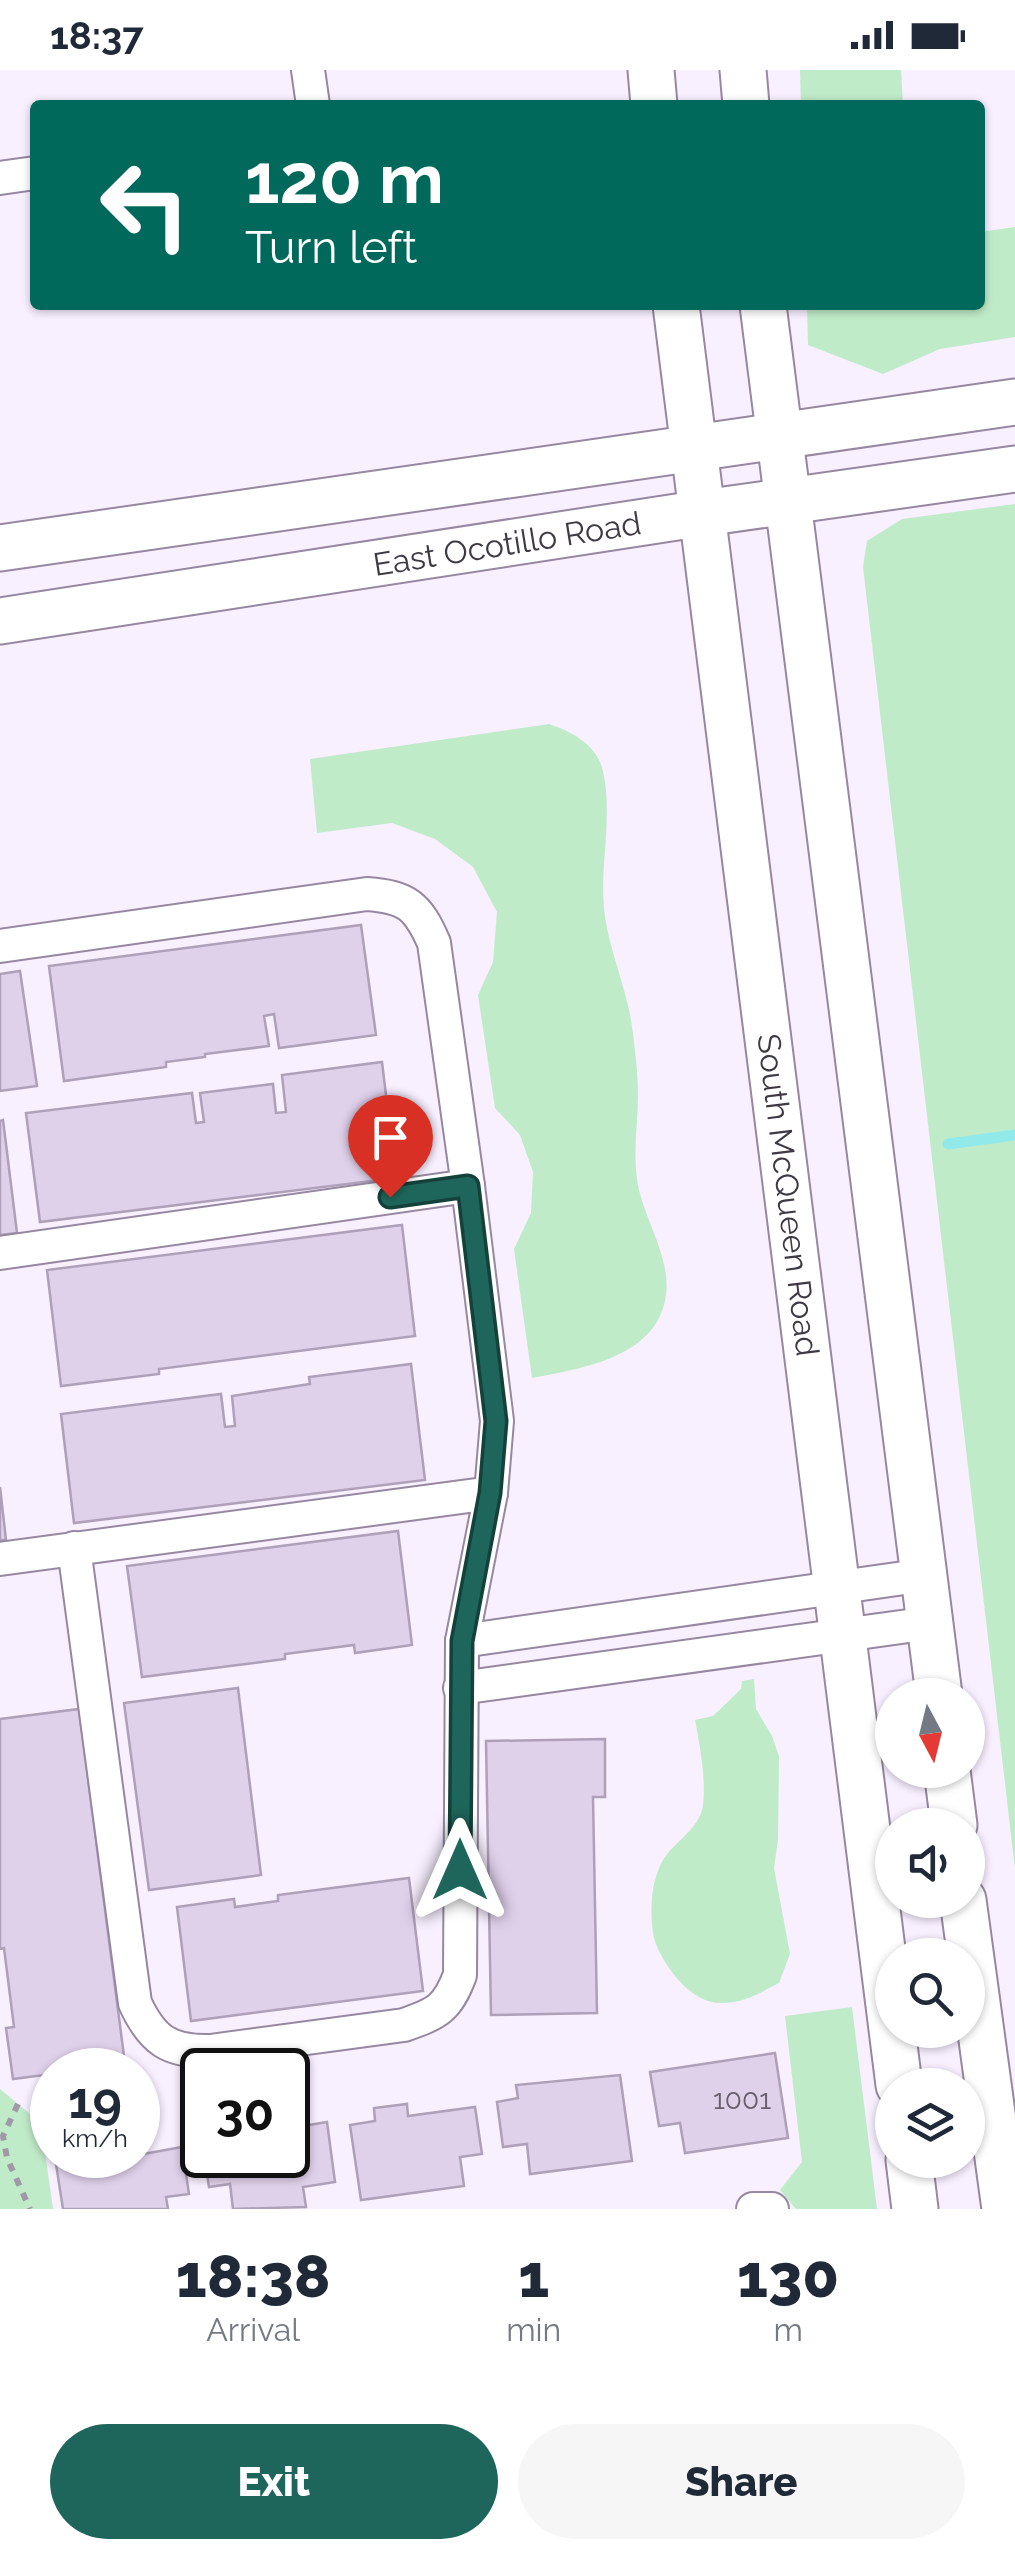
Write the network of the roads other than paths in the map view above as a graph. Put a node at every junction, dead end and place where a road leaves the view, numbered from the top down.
1 (308, 70) edge
2 (651, 70) edge
3 (744, 70) edge
4 (312, 100) edge
5 (654, 100) edge
6 (746, 100) edge
7 (30, 174) edge
8 (0, 178) edge
9 (677, 310) edge
10 (764, 310) edge
11 (1015, 402) edge
12 (779, 436) junction
13 (694, 447) junction
14 (1015, 470) edge
15 (787, 502) junction
16 (703, 513) junction
17 (0, 548) edge
18 (0, 622) edge
19 (0, 946) edge
20 (468, 1186) junction
21 (0, 1253) edge
22 (490, 1493) junction
23 (74, 1548) junction
24 (0, 1558) edge
25 (926, 1575) junction
26 (837, 1587) junction
27 (629, 1617) junction
28 (930, 1623) junction
29 (843, 1635) junction
30 (462, 1641) junction
31 (635, 1664) junction
32 (936, 1678) edge
33 (460, 1688) junction
34 (965, 1918) edge
35 (897, 2068) edge
36 (911, 2178) edge
37 (915, 2209) edge
38 (1005, 2209) edge

1 - 4 street
2 - 5 main road
3 - 6 main road
7 - 8 street
9 - 13 main road, South McQueen Road
10 - 12 main road
11 - 12 main road, East Ocotillo Road
12 - 13 main road, East Ocotillo Road
12 - 15 main road
13 - 16 main road, South McQueen Road
13 - 17 main road, East Ocotillo Road
14 - 15 main road, East Ocotillo Road
15 - 16 main road, East Ocotillo Road
15 - 25 main road
16 - 18 main road, East Ocotillo Road
16 - 26 main road, South McQueen Road
19 - 20 street
20 - 21 street
20 - 22 street
22 - 23 street
22 - 30 street
23 - 24 street
23 - 33 street
25 - 26 street
25 - 28 main road
26 - 27 street
26 - 29 main road, South McQueen Road
27 - 30 street
27 - 31 street
28 - 29 street
28 - 32 main road
29 - 31 street
29 - 35 main road, South McQueen Road
30 - 33 street
31 - 33 street
34 - 38 main road
36 - 37 main road

